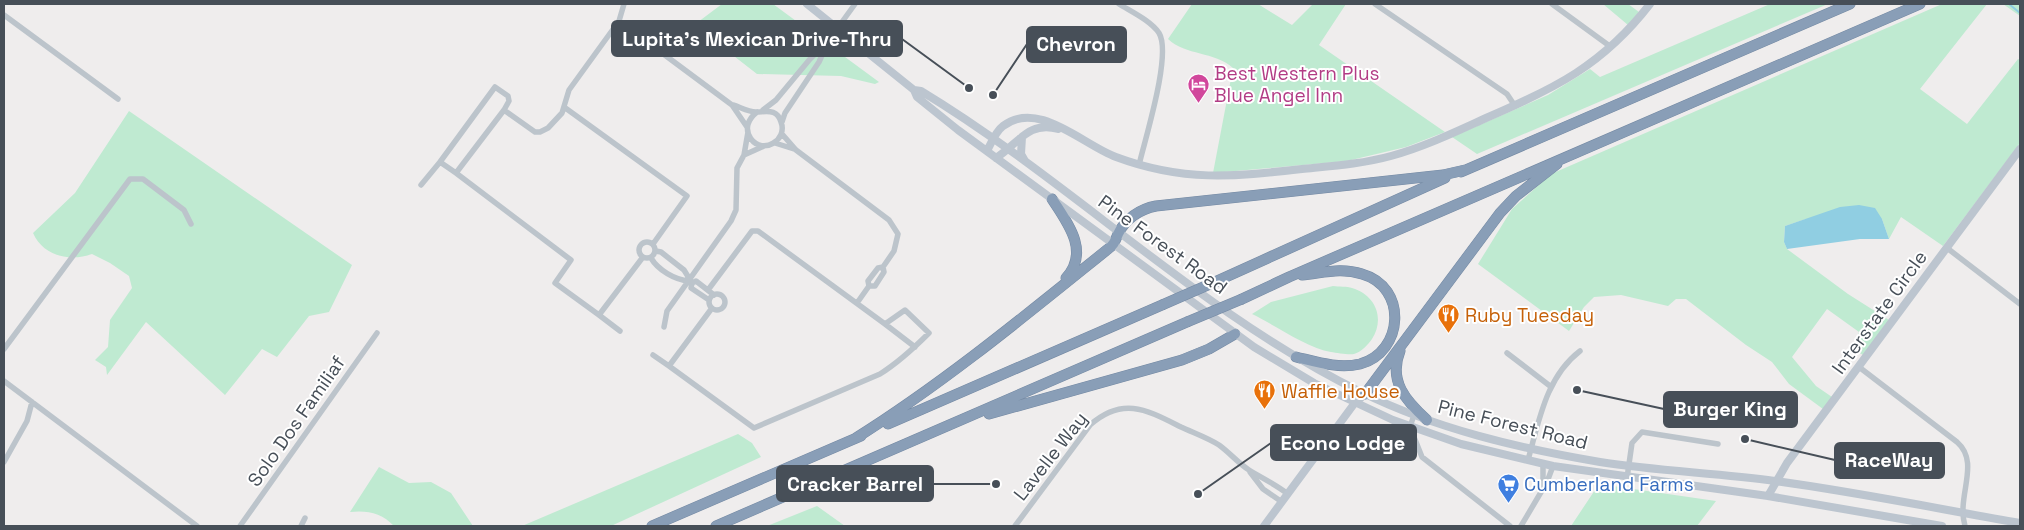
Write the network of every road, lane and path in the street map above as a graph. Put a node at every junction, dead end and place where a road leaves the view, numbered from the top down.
1 (624, 4) edge
2 (807, 4) edge
3 (856, 4) edge
4 (1119, 4) edge
5 (1375, 4) edge
6 (1552, 4) edge
7 (1650, 4) edge
8 (1850, 4) edge
9 (1920, 4) edge
10 (4, 15) edge
11 (620, 21) junction
12 (838, 27) junction
13 (828, 40) junction
14 (1611, 47) junction
15 (914, 90) junction
16 (118, 99) dead end
17 (732, 105) junction
18 (1515, 106) junction
19 (564, 107) junction
20 (504, 110) junction
21 (760, 111) junction
22 (782, 122) junction
23 (748, 129) junction
24 (1063, 130) junction
25 (782, 134) junction
26 (1022, 137) junction
27 (993, 139) junction
28 (775, 143) junction
29 (764, 146) junction
30 (2020, 149) edge
31 (796, 150) junction
32 (1008, 150) junction
33 (987, 151) junction
34 (744, 155) junction
35 (1569, 155) junction
36 (996, 158) junction
37 (440, 162) junction
38 (1027, 164) junction
39 (1139, 165) junction
40 (1465, 170) junction
41 (456, 173) junction
42 (421, 185) dead end
43 (1052, 200) junction
44 (191, 224) dead end
45 (1118, 232) junction
46 (653, 244) junction
47 (1114, 245) junction
48 (1947, 248) junction
49 (656, 251) junction
50 (643, 257) junction
51 (651, 258) junction
52 (1289, 277) junction
53 (690, 282) junction
54 (708, 290) junction
55 (714, 294) junction
56 (1050, 295) junction
57 (709, 300) junction
58 (857, 303) junction
59 (2020, 304) edge
60 (712, 308) junction
61 (599, 315) junction
62 (885, 324) junction
63 (664, 327) dead end
64 (620, 331) dead end
65 (377, 333) dead end
66 (1410, 333) junction
67 (1235, 334) junction
68 (915, 347) junction
69 (4, 349) edge
70 (1580, 351) dead end
71 (1506, 353) dead end
72 (653, 355) dead end
73 (1296, 357) junction
74 (669, 366) junction
75 (1859, 367) junction
76 (4, 381) edge
77 (1550, 386) junction
78 (1365, 394) junction
79 (32, 402) junction
80 (1354, 404) junction
81 (1414, 415) junction
82 (1427, 420) junction
83 (962, 421) junction
84 (1410, 427) junction
85 (856, 438) junction
86 (1718, 444) dead end
87 (1532, 448) junction
88 (1528, 460) junction
89 (4, 462) edge
90 (1543, 463) junction
91 (1628, 465) junction
92 (1553, 466) junction
93 (1247, 468) junction
94 (1627, 478) junction
95 (1775, 481) junction
96 (1541, 491) junction
97 (1288, 494) junction
98 (1768, 496) junction
99 (1282, 502) junction
100 (1961, 513) junction
101 (305, 518) dead end
102 (2020, 523) edge
103 (197, 526) edge
104 (240, 526) edge
105 (301, 526) edge
106 (652, 526) edge
107 (716, 526) edge
108 (1015, 526) edge
109 (1264, 526) edge
110 (1510, 526) edge
111 (1521, 526) edge
112 (1942, 526) edge
113 (1965, 526) edge

1 - 11 street
2 - 12 main road, Pine Forest Road
3 - 12 street
4 - 39 street
5 - 18 street
6 - 14 street
7 - 14 main road
8 - 40 highway
9 - 35 highway
10 - 16 street
11 - 17 street
11 - 19 street
12 - 13 street
12 - 15 main road, Pine Forest Road
13 - 21 street
13 - 22 street
14 - 18 main road
15 - 27 main road, Pine Forest Road
15 - 33 main road, Pine Forest Road
17 - 21 street
17 - 23 street
18 - 39 main road
19 - 20 street
19 - 46 street
20 - 37 street
20 - 41 street
21 - 22 street
21 - 23 street
22 - 25 street
23 - 29 street
23 - 34 street
24 - 26 main road
24 - 27 main road
24 - 39 main road
25 - 28 street
25 - 31 street
26 - 32 main road
26 - 38 main road
27 - 32 main road, Pine Forest Road
27 - 33 main road
28 - 29 street
28 - 31 street
29 - 34 street
30 - 48 main road, Interstate Circle
31 - 58 street
32 - 36 main road
32 - 38 main road, Pine Forest Road
33 - 36 main road, Pine Forest Road
34 - 53 street
35 - 52 highway
35 - 66 highway
36 - 43 main road, Pine Forest Road
37 - 41 street
37 - 42 street
38 - 45 main road, Pine Forest Road
40 - 45 highway
40 - 85 highway, bridge
41 - 61 street
43 - 47 main road, Pine Forest Road
43 - 56 highway
44 - 69 street
45 - 47 highway
45 - 73 main road, Pine Forest Road
46 - 49 street
46 - 50 street
47 - 56 highway
47 - 67 main road, Pine Forest Road
48 - 59 street
48 - 75 main road, Interstate Circle
49 - 51 street
49 - 53 street
50 - 51 street
50 - 61 street
51 - 53 street
52 - 73 highway
52 - 83 highway, bridge
53 - 54 street
53 - 57 street
53 - 63 street
54 - 55 street
54 - 58 street
55 - 57 street
55 - 60 street
56 - 85 highway
57 - 60 street
58 - 62 street
60 - 74 street
61 - 64 street
62 - 68 street
62 - 68 street
65 - 104 street, Solo Dos Familiaf
66 - 78 highway
66 - 82 highway
67 - 80 main road, Pine Forest Road
67 - 83 highway
68 - 74 street
70 - 77 street
71 - 77 street
72 - 74 street
73 - 78 main road, Pine Forest Road
75 - 95 main road, Interstate Circle
75 - 100 street
76 - 79 street
77 - 87 street
78 - 80 main road
78 - 81 main road, Pine Forest Road
79 - 89 street
79 - 103 street
80 - 84 main road, Pine Forest Road
80 - 97 main road
81 - 82 main road, Pine Forest Road
81 - 84 street
82 - 87 main road, Pine Forest Road
83 - 107 highway
84 - 88 main road, Pine Forest Road
84 - 110 street
85 - 106 highway
86 - 91 street
87 - 88 street
87 - 91 main road, Pine Forest Road
88 - 90 main road, Pine Forest Road
90 - 92 main road, Pine Forest Road
90 - 96 street
91 - 94 street
91 - 95 main road, Pine Forest Road
92 - 94 main road, Pine Forest Road
92 - 96 street
93 - 97 street, Lavelle Way
93 - 99 street, Lavelle Way
93 - 108 street, Lavelle Way
94 - 98 main road, Pine Forest Road
95 - 98 main road, Interstate Circle
95 - 100 main road, Pine Forest Road
96 - 111 street
97 - 99 main road
98 - 112 main road, Pine Forest Road
99 - 109 main road
100 - 102 main road, Pine Forest Road
100 - 113 street
101 - 105 street

